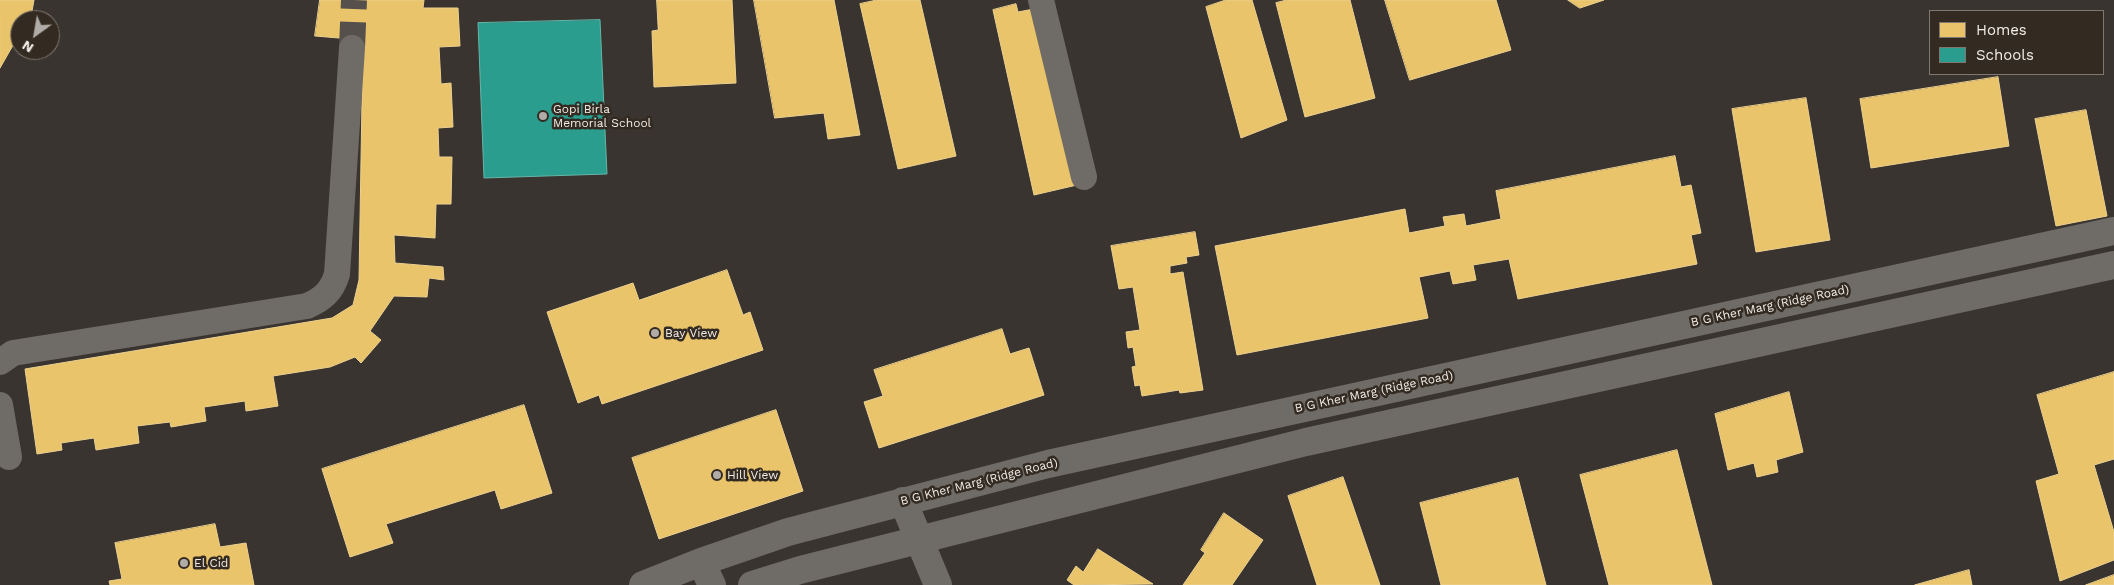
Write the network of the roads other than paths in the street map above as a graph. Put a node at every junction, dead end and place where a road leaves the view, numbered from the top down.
1 (1041, 0) edge
2 (352, 48) tunnel mouth
3 (1084, 178) dead end
4 (2114, 231) edge
5 (2114, 265) edge
6 (0, 362) edge
7 (0, 405) edge
8 (8, 458) dead end
9 (903, 501) junction
10 (788, 532) junction
11 (918, 540) junction
12 (706, 573) edge
13 (796, 577) edge
14 (644, 585) edge
15 (752, 585) edge
16 (938, 585) edge

1 - 3 street
2 - 6 street
4 - 9 street, B G Kher Marg (Ridge Road)
5 - 11 street
7 - 8 street
9 - 10 street, B G Kher Marg (Ridge Road)
9 - 11 street
10 - 12 street, B G Kher Marg (Ridge Road)
10 - 13 street
11 - 13 street
11 - 16 street
12 - 14 street, B G Kher Marg (Ridge Road)
13 - 15 street

